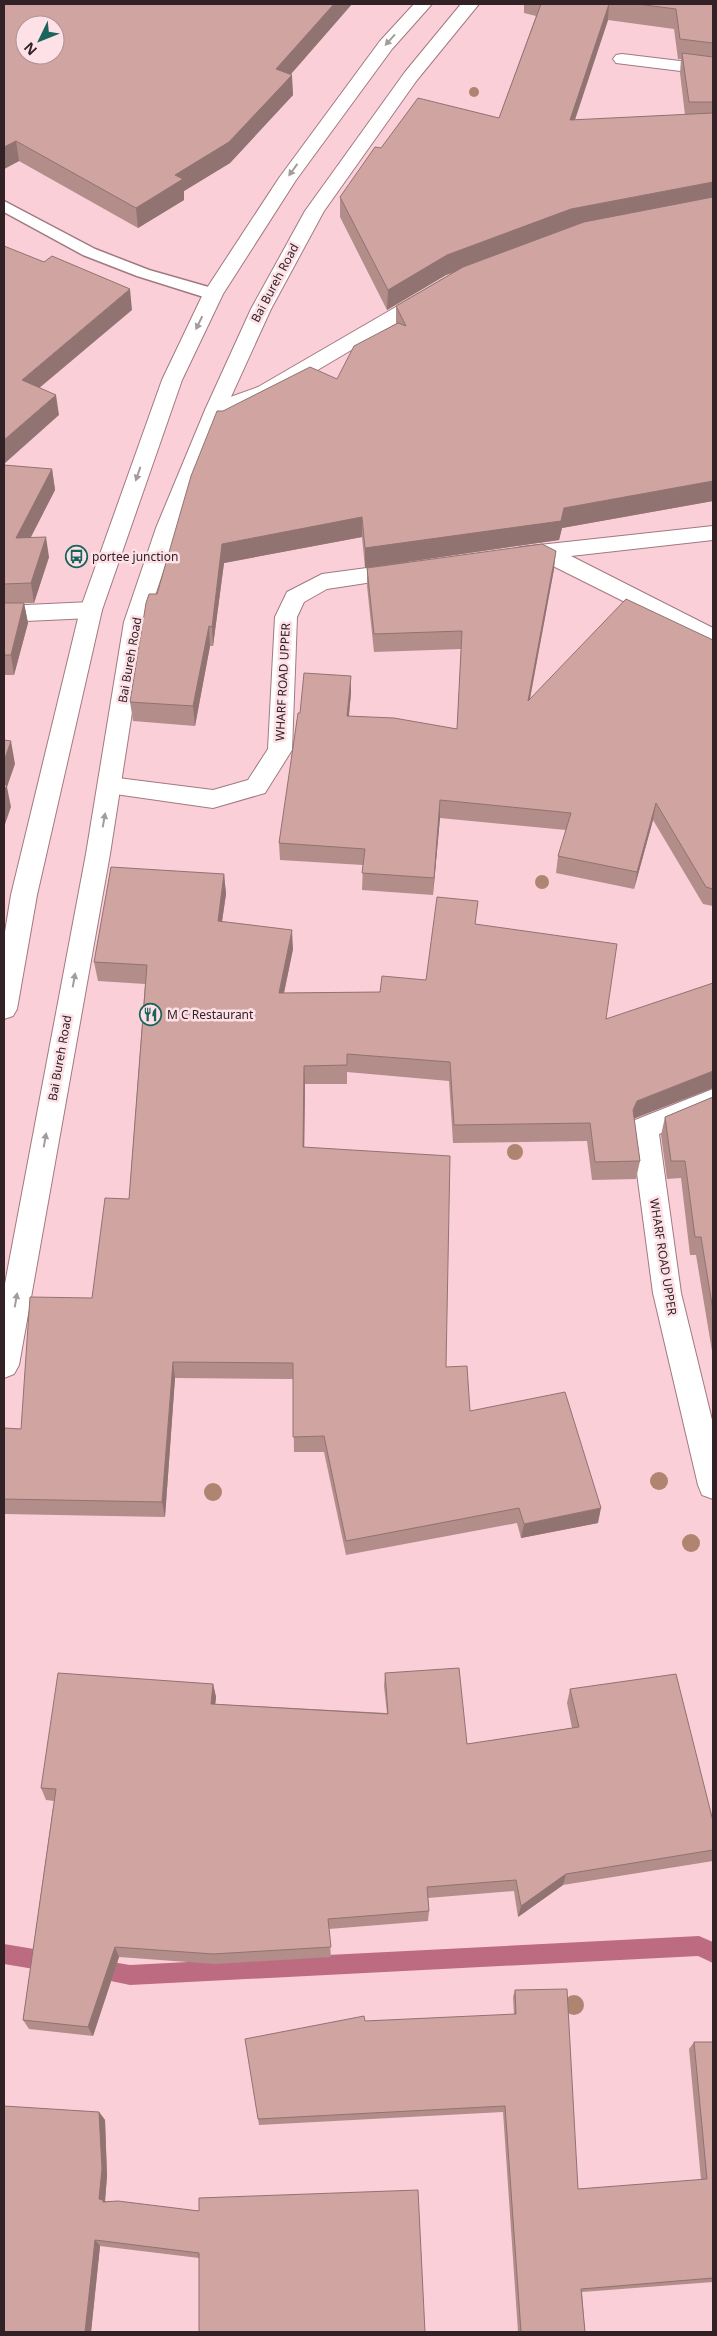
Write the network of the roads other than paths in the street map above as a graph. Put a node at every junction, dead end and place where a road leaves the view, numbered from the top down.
1 (423, 4) edge
2 (470, 4) edge
3 (622, 59) dead end
4 (713, 70) edge
5 (4, 206) edge
6 (445, 286) edge
7 (213, 294) junction
8 (214, 410) junction
9 (713, 533) edge
10 (544, 552) junction
11 (495, 558) edge
12 (428, 568) edge
13 (92, 610) junction
14 (4, 614) edge
15 (713, 638) edge
16 (110, 786) junction
17 (4, 1009) edge
18 (713, 1100) edge
19 (4, 1365) edge
20 (713, 1485) edge

1 -> 7 main road
2 - 8 main road, Bai Bureh Road
3 - 4 main road
5 - 7 lane
6 - 8 main road
7 -> 13 main road
8 - 16 main road, Bai Bureh Road
9 - 10 main road
10 - 11 main road
10 - 15 main road
12 - 16 main road, WHARF ROAD UPPER
13 - 14 main road
13 - 17 main road
19 -> 16 main road, Bai Bureh Road
18 - 20 main road, WHARF ROAD UPPER

